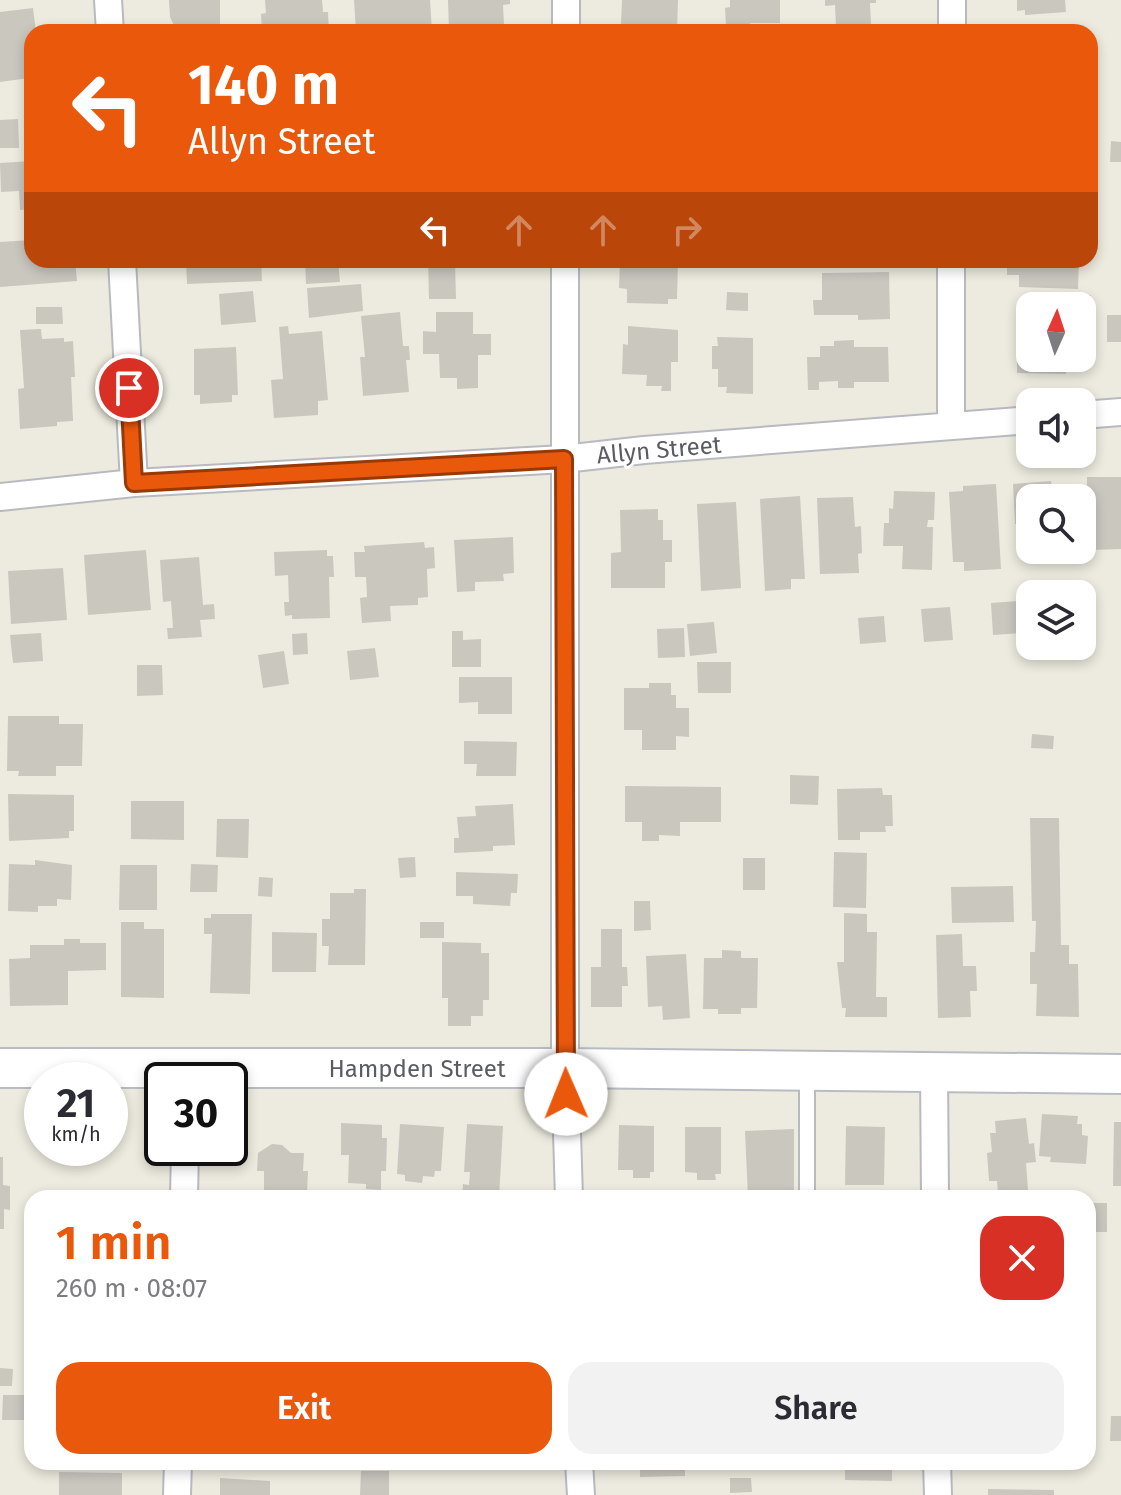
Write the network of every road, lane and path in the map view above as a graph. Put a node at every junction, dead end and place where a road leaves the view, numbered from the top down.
1 (108, 0) edge
2 (566, 0) edge
3 (952, 0) edge
4 (110, 24) edge
5 (566, 24) edge
6 (952, 24) edge
7 (122, 268) edge
8 (565, 268) edge
9 (951, 268) edge
10 (1121, 412) edge
11 (1096, 414) edge
12 (1016, 421) edge
13 (951, 426) junction
14 (564, 459) junction
15 (134, 483) junction
16 (0, 497) edge
17 (0, 1068) edge
18 (565, 1068) junction
19 (807, 1072) junction
20 (934, 1073) junction
21 (144, 1074) edge
22 (248, 1074) edge
23 (1121, 1074) edge
24 (185, 1166) edge
25 (184, 1190) edge
26 (569, 1190) edge
27 (807, 1190) edge
28 (935, 1190) edge
29 (178, 1470) edge
30 (579, 1470) edge
31 (937, 1470) edge
32 (177, 1495) edge
33 (581, 1495) edge
34 (938, 1495) edge

1 - 4 street
2 - 5 street
3 - 6 street
7 - 15 street
8 - 14 street
9 - 13 street
10 - 11 street
12 - 13 street, Allyn Street
13 - 14 street, Allyn Street
14 - 15 street, Allyn Street
14 - 18 street
15 - 16 street, Allyn Street
17 - 21 main road, Hampden Street
18 - 19 main road, Hampden Street
18 - 22 main road, Hampden Street
18 - 26 street
19 - 20 main road, Hampden Street
19 - 27 lane
20 - 23 main road, Hampden Street
20 - 28 street
24 - 25 street
29 - 32 street
30 - 33 street
31 - 34 street

